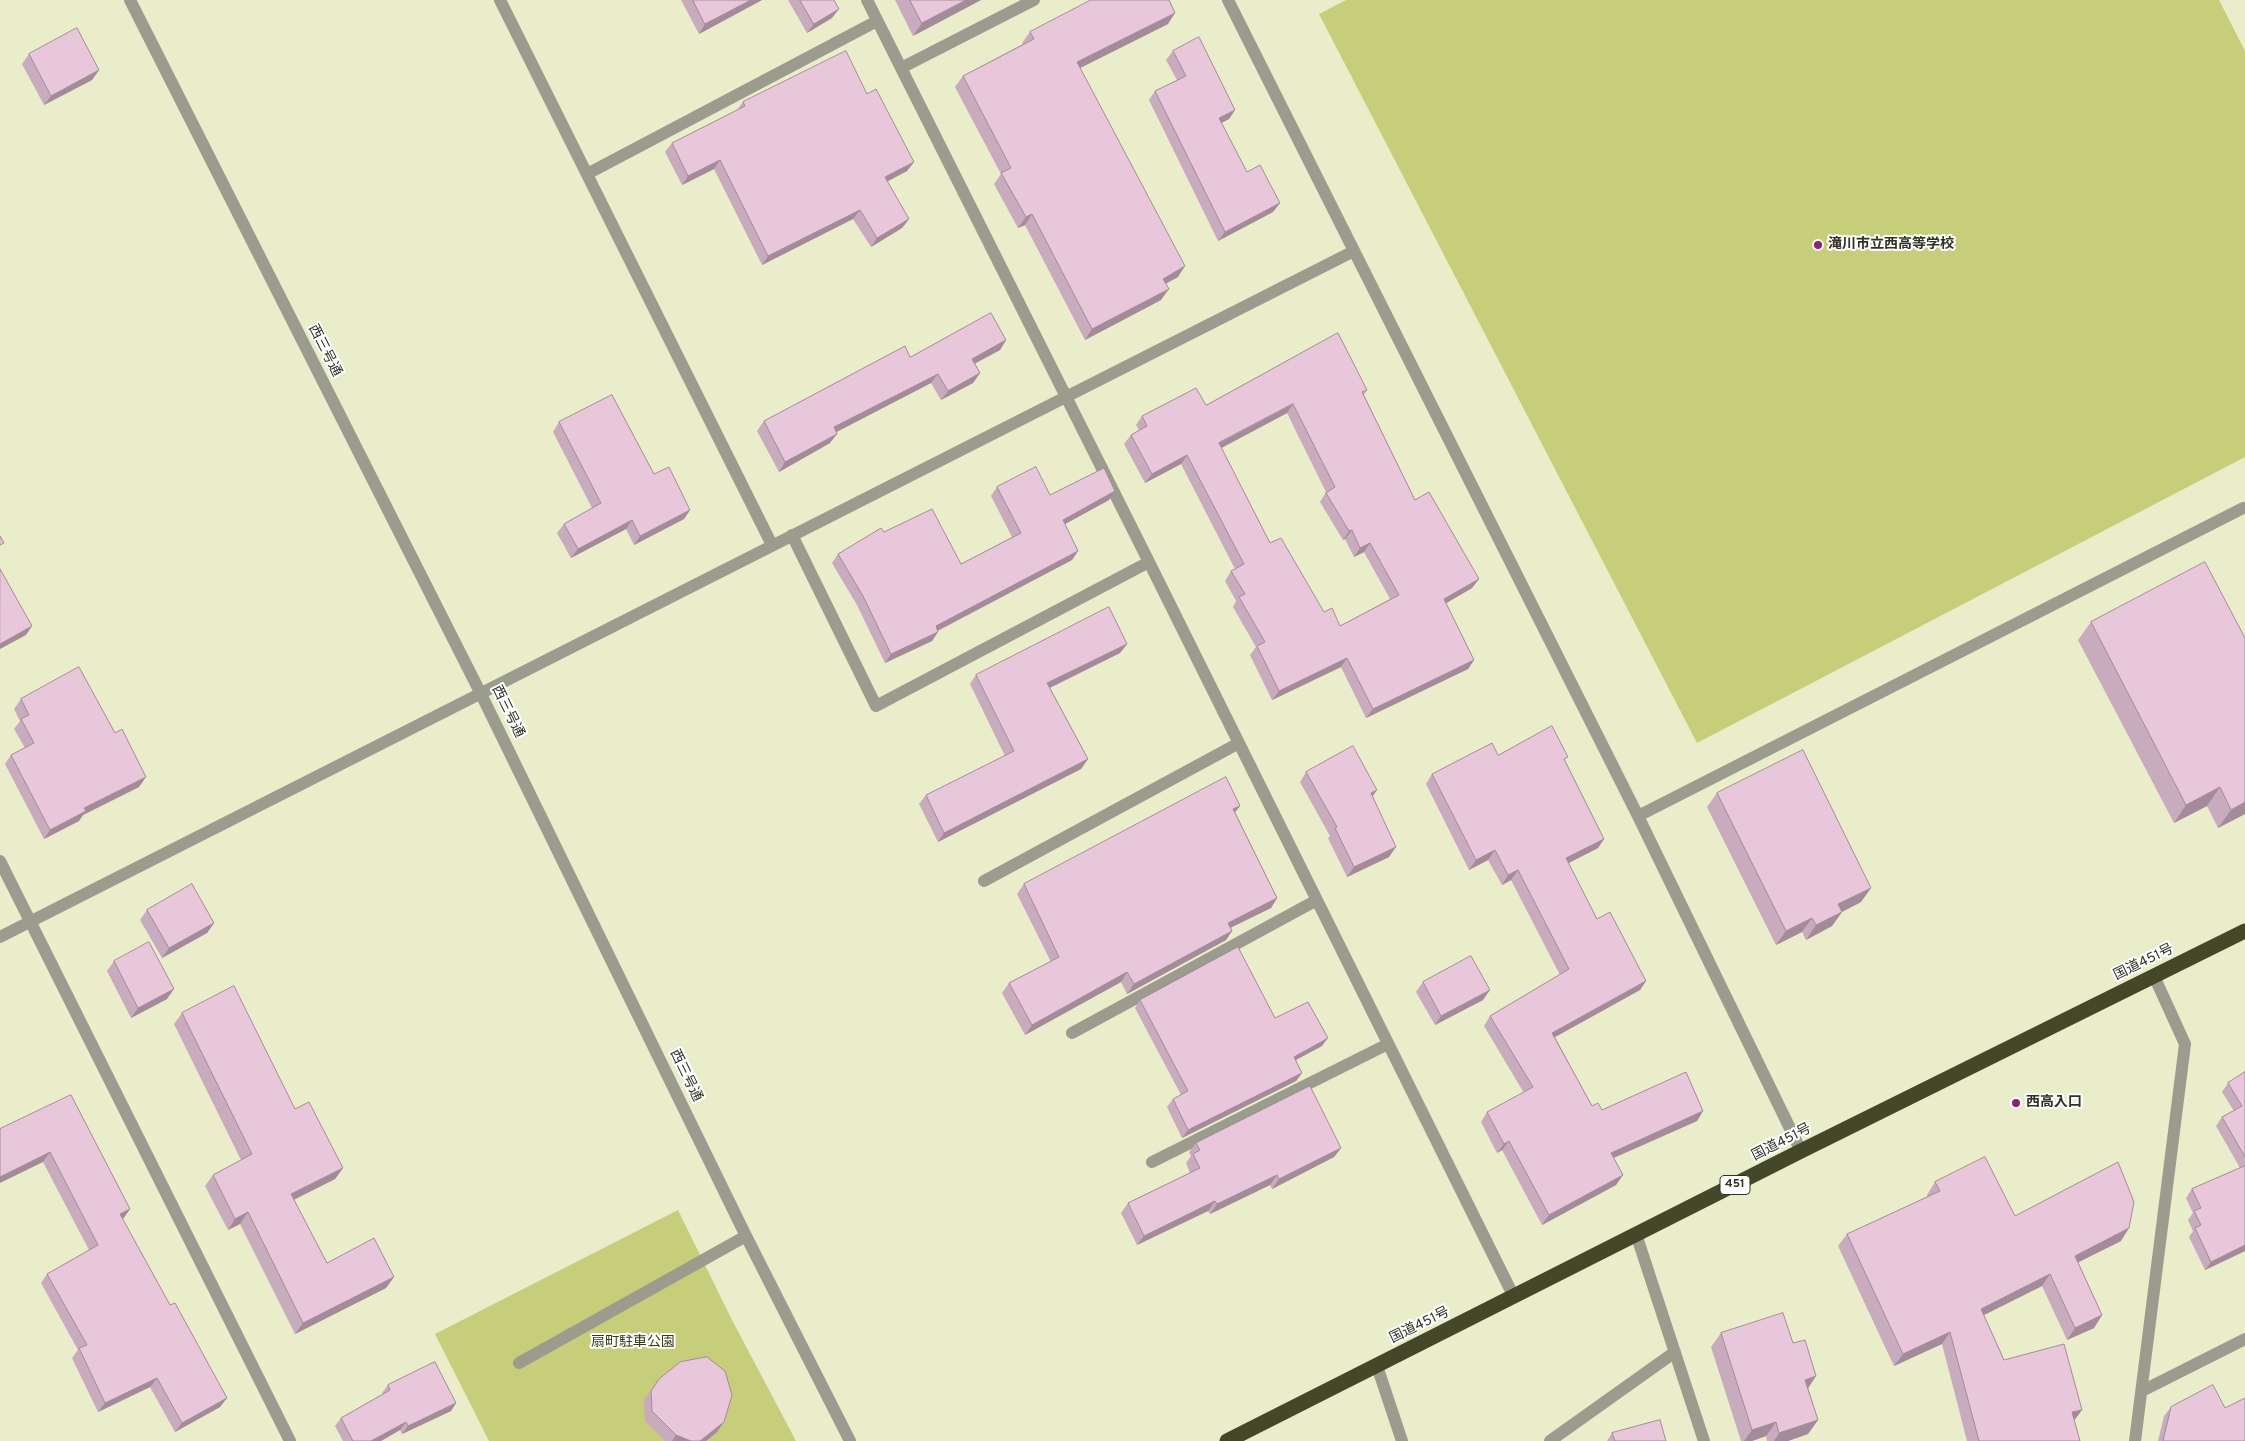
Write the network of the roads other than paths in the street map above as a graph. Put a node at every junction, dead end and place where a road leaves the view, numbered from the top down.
1 (130, 0) edge
2 (500, 0) edge
3 (867, 0) edge
4 (1034, 0) edge
5 (1228, 0) edge
6 (877, 22) junction
7 (901, 68) junction
8 (587, 174) junction
9 (1354, 251) junction
10 (1066, 397) junction
11 (2243, 508) dead end
12 (792, 535) junction
13 (772, 545) junction
14 (1149, 562) junction
15 (480, 692) junction
16 (1239, 744) junction
17 (1638, 816) junction
18 (0, 861) edge
19 (984, 881) dead end
20 (1317, 900) junction
21 (31, 922) junction
22 (2245, 931) edge
23 (0, 937) edge
24 (2154, 976) junction
25 (1072, 1033) dead end
26 (1388, 1044) junction
27 (1801, 1151) junction
28 (1152, 1162) dead end
29 (1636, 1234) junction
30 (746, 1236) junction
31 (1514, 1297) junction
32 (2245, 1339) edge
33 (1675, 1352) junction
34 (519, 1362) dead end
35 (1377, 1366) junction
36 (2142, 1391) junction
37 (290, 1441) edge
38 (850, 1441) edge
39 (1227, 1441) edge
40 (1402, 1441) edge
41 (1550, 1441) edge
42 (1704, 1441) edge
43 (2135, 1441) edge

1 - 15 street, 西三号通
2 - 8 street
3 - 6 street
4 - 7 street
5 - 9 street
6 - 7 street
6 - 8 street
7 - 10 street
8 - 13 street
9 - 10 street
9 - 17 street
10 - 12 street
10 - 14 street
11 - 17 street
12 - 13 street
12 - 14 street
13 - 15 street
14 - 16 street
15 - 21 street
15 - 30 street, 西三号通
16 - 19 street
16 - 20 street
17 - 27 street
18 - 21 street
20 - 25 street
20 - 26 street
21 - 23 street
21 - 37 street
22 - 24 highway, 国道451号 / 451
24 - 27 highway, 国道451号 / 451
24 - 36 street
26 - 28 street
26 - 31 street
27 - 29 highway, 国道451号 / 451
29 - 31 highway, 国道451号 / 451
29 - 33 street
30 - 34 street
30 - 38 street, 西三号通
31 - 35 highway, 国道451号 / 451
32 - 36 street
33 - 41 street
33 - 42 street
35 - 39 highway, 国道451号 / 451
35 - 40 street
36 - 43 street

